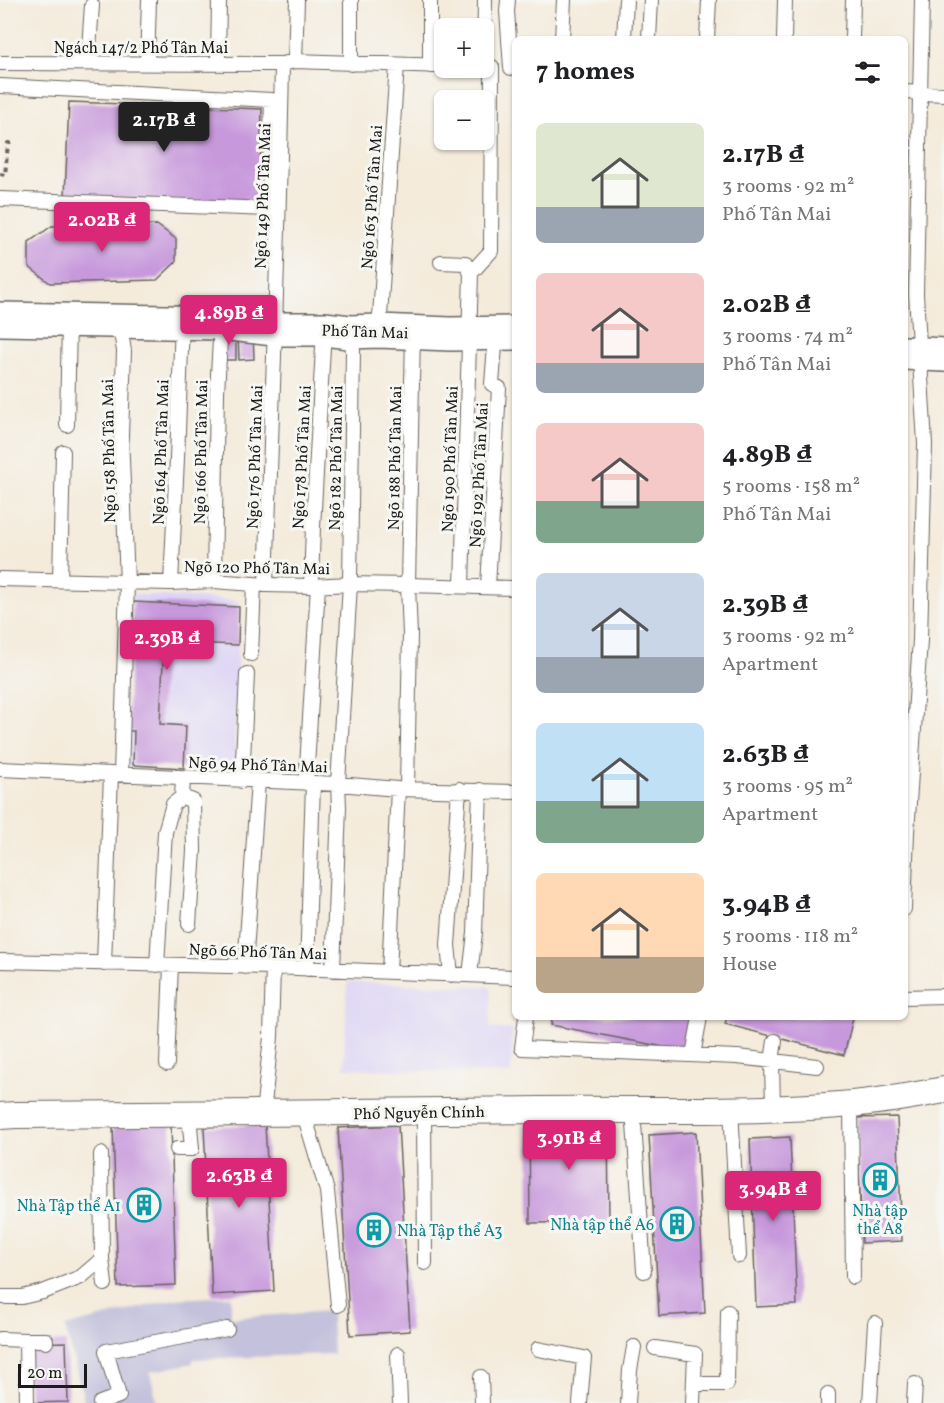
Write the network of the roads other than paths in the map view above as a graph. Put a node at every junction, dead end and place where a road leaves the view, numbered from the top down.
1 (149, 0) edge
2 (219, 0) edge
3 (297, 0) edge
4 (351, 0) edge
5 (430, 0) edge
6 (485, 0) edge
7 (508, 0) edge
8 (564, 0) edge
9 (626, 0) edge
10 (651, 0) edge
11 (709, 0) edge
12 (785, 0) edge
13 (853, 0) edge
14 (922, 0) edge
15 (92, 5) dead end
16 (485, 18) edge
17 (562, 36) edge
18 (624, 36) edge
19 (649, 36) edge
20 (708, 36) edge
21 (784, 36) edge
22 (852, 36) edge
23 (434, 38) edge
24 (512, 58) edge
25 (0, 63) edge
26 (88, 63) junction
27 (288, 63) junction
28 (147, 64) junction
29 (218, 64) junction
30 (351, 64) junction
31 (397, 65) junction
32 (434, 66) edge
33 (494, 67) edge
34 (512, 68) edge
35 (486, 78) edge
36 (0, 86) edge
37 (908, 92) edge
38 (920, 93) junction
39 (944, 94) edge
40 (0, 199) edge
41 (441, 262) dead end
42 (471, 273) junction
43 (0, 319) edge
44 (69, 320) junction
45 (119, 320) junction
46 (182, 322) junction
47 (220, 323) junction
48 (274, 329) junction
49 (351, 331) junction
50 (413, 332) junction
51 (493, 333) edge
52 (923, 354) edge
53 (67, 425) dead end
54 (63, 452) dead end
55 (0, 579) edge
56 (60, 580) junction
57 (214, 581) junction
58 (127, 582) junction
59 (171, 583) junction
60 (350, 584) junction
61 (260, 585) junction
62 (408, 585) junction
63 (315, 586) junction
64 (462, 586) junction
65 (488, 587) junction
66 (512, 588) edge
67 (251, 654) dead end
68 (247, 674) dead end
69 (0, 769) edge
70 (116, 774) junction
71 (183, 778) junction
72 (242, 781) junction
73 (258, 781) junction
74 (310, 783) junction
75 (338, 784) junction
76 (402, 788) junction
77 (459, 789) junction
78 (480, 790) junction
79 (512, 792) edge
80 (182, 797) junction
81 (908, 798) edge
82 (189, 924) dead end
83 (0, 961) edge
84 (104, 964) junction
85 (164, 965) junction
86 (245, 967) junction
87 (273, 967) junction
88 (307, 969) junction
89 (333, 970) junction
90 (389, 972) junction
91 (450, 975) junction
92 (470, 975) junction
93 (512, 977) edge
94 (944, 996) edge
95 (908, 997) edge
96 (526, 1020) edge
97 (699, 1020) edge
98 (775, 1041) dead end
99 (693, 1055) junction
100 (772, 1061) junction
101 (167, 1064) dead end
102 (818, 1066) dead end
103 (944, 1090) edge
104 (851, 1104) junction
105 (773, 1108) junction
106 (633, 1109) junction
107 (731, 1109) junction
108 (424, 1112) junction
109 (189, 1114) junction
110 (263, 1114) junction
111 (303, 1114) junction
112 (0, 1116) edge
113 (177, 1149) dead end
114 (100, 1154) dead end
115 (739, 1256) dead end
116 (102, 1259) junction
117 (425, 1263) dead end
118 (644, 1271) dead end
119 (853, 1277) dead end
120 (105, 1284) dead end
121 (0, 1298) edge
122 (338, 1305) dead end
123 (729, 1312) dead end
124 (875, 1323) dead end
125 (227, 1329) dead end
126 (0, 1339) edge
127 (26, 1340) junction
128 (46, 1342) dead end
129 (634, 1347) dead end
130 (655, 1348) dead end
131 (538, 1349) dead end
132 (398, 1354) dead end
133 (481, 1377) dead end
134 (694, 1384) junction
135 (915, 1384) dead end
136 (27, 1403) edge
137 (100, 1403) edge
138 (400, 1403) edge
139 (482, 1403) edge
140 (580, 1403) edge
141 (628, 1403) edge
142 (693, 1403) edge
143 (870, 1403) edge
144 (914, 1403) edge

1 - 28 lane
2 - 29 lane
3 - 27 lane, Ngõ 149 Phố Tân Mai
4 - 30 lane
5 - 23 lane
6 - 16 lane
7 - 24 lane
8 - 17 lane
9 - 18 lane
10 - 19 lane
11 - 20 lane
12 - 21 lane
13 - 22 lane
14 - 38 lane
15 - 26 lane
25 - 26 lane, Ngách 147/2 Phố Tân Mai
26 - 28 lane, Ngách 147/2 Phố Tân Mai
27 - 29 lane, Ngách 147/2 Phố Tân Mai
27 - 30 lane, Ngách 147/2 Phố Tân Mai
27 - 48 lane, Ngõ 149 Phố Tân Mai
28 - 29 lane, Ngách 147/2 Phố Tân Mai
30 - 31 lane, Ngách 147/2 Phố Tân Mai
31 - 32 lane, Ngách 147/2 Phố Tân Mai
31 - 49 lane, Ngõ 163 Phố Tân Mai
33 - 34 lane
35 - 42 lane
36 - 40 lane
37 - 38 lane
38 - 39 lane
38 - 52 lane
41 - 42 lane
42 - 51 lane
43 - 44 street, Phố Tân Mai
44 - 45 street, Phố Tân Mai
44 - 53 lane
45 - 46 street, Phố Tân Mai
45 - 58 lane, Ngõ 158 Phố Tân Mai
46 - 47 street, Phố Tân Mai
46 - 59 lane, Ngõ 164 Phố Tân Mai
47 - 48 street, Phố Tân Mai
47 - 57 lane, Ngõ 166 Phố Tân Mai
48 - 49 street, Phố Tân Mai
48 - 61 lane, Ngõ 176 Phố Tân Mai
49 - 50 street, Phố Tân Mai
49 - 60 lane, Ngõ 182 Phố Tân Mai
49 - 63 lane, Ngõ 178 Phố Tân Mai
50 - 51 street, Phố Tân Mai
50 - 62 lane, Ngõ 188 Phố Tân Mai
51 - 64 lane, Ngõ 190 Phố Tân Mai
51 - 65 lane, Ngõ 192 Phố Tân Mai
52 - 81 lane
54 - 56 lane
55 - 56 lane, Ngõ 120 Phố Tân Mai
56 - 58 lane, Ngõ 120 Phố Tân Mai
57 - 59 lane, Ngõ 120 Phố Tân Mai
57 - 61 lane, Ngõ 120 Phố Tân Mai
58 - 59 lane, Ngõ 120 Phố Tân Mai
58 - 70 lane, Ngõ 158 Phố Tân Mai
60 - 62 lane, Ngõ 120 Phố Tân Mai
60 - 63 lane, Ngõ 120 Phố Tân Mai
60 - 75 lane, Ngõ 182 Phố Tân Mai
61 - 63 lane, Ngõ 120 Phố Tân Mai
61 - 67 lane, Ngõ 176 Phố Tân Mai
62 - 64 lane, Ngõ 120 Phố Tân Mai
62 - 76 lane, Ngõ 188 Phố Tân Mai
63 - 74 lane, Ngõ 178 Phố Tân Mai
64 - 65 lane, Ngõ 120 Phố Tân Mai
65 - 66 lane, Ngõ 120 Phố Tân Mai
68 - 72 lane
69 - 70 lane, Ngõ 94 Phố Tân Mai
70 - 71 lane, Ngõ 94 Phố Tân Mai
70 - 84 lane, Ngõ 158 Phố Tân Mai
71 - 72 lane, Ngõ 94 Phố Tân Mai
71 - 80 lane
72 - 73 lane, Ngõ 94 Phố Tân Mai
73 - 74 lane, Ngõ 94 Phố Tân Mai
73 - 86 lane
74 - 75 lane, Ngõ 94 Phố Tân Mai
74 - 88 lane, Ngõ 178 Phố Tân Mai
75 - 76 lane, Ngõ 94 Phố Tân Mai
75 - 89 lane, Ngõ 182 Phố Tân Mai
76 - 77 lane, Ngõ 94 Phố Tân Mai
76 - 90 lane, Ngõ 188 Phố Tân Mai
77 - 78 lane, Ngõ 94 Phố Tân Mai
77 - 91 lane
78 - 79 lane, Ngõ 94 Phố Tân Mai
78 - 92 lane
80 - 82 lane
80 - 85 lane
83 - 84 lane, Ngõ 66 Phố Tân Mai
84 - 85 lane, Ngõ 66 Phố Tân Mai
85 - 86 lane, Ngõ 66 Phố Tân Mai
85 - 101 lane
86 - 87 lane, Ngõ 66 Phố Tân Mai
87 - 88 lane, Ngõ 66 Phố Tân Mai
87 - 110 lane
88 - 89 lane, Ngõ 66 Phố Tân Mai
89 - 90 lane, Ngõ 66 Phố Tân Mai
90 - 91 lane, Ngõ 66 Phố Tân Mai
91 - 92 lane, Ngõ 66 Phố Tân Mai
92 - 93 lane, Ngõ 66 Phố Tân Mai
94 - 95 lane
96 - 99 lane
97 - 99 lane
98 - 100 lane
99 - 100 lane
100 - 102 lane
100 - 105 lane
103 - 104 street, Phố Nguyễn Chính
104 - 105 street, Phố Nguyễn Chính
104 - 119 lane
105 - 107 street, Phố Nguyễn Chính
106 - 107 street, Phố Nguyễn Chính
106 - 108 street, Phố Nguyễn Chính
106 - 118 lane
107 - 115 lane
108 - 111 street, Phố Nguyễn Chính
108 - 117 lane
109 - 110 street, Phố Nguyễn Chính
109 - 112 street, Phố Nguyễn Chính
109 - 113 lane
110 - 111 street, Phố Nguyễn Chính
111 - 122 lane
114 - 116 lane
116 - 120 lane
116 - 121 lane
123 - 134 lane
124 - 143 lane
125 - 137 lane
126 - 127 lane
127 - 128 lane
127 - 136 lane
129 - 141 lane
130 - 134 lane
131 - 140 lane
132 - 138 lane
133 - 139 lane
134 - 142 lane
135 - 144 lane

